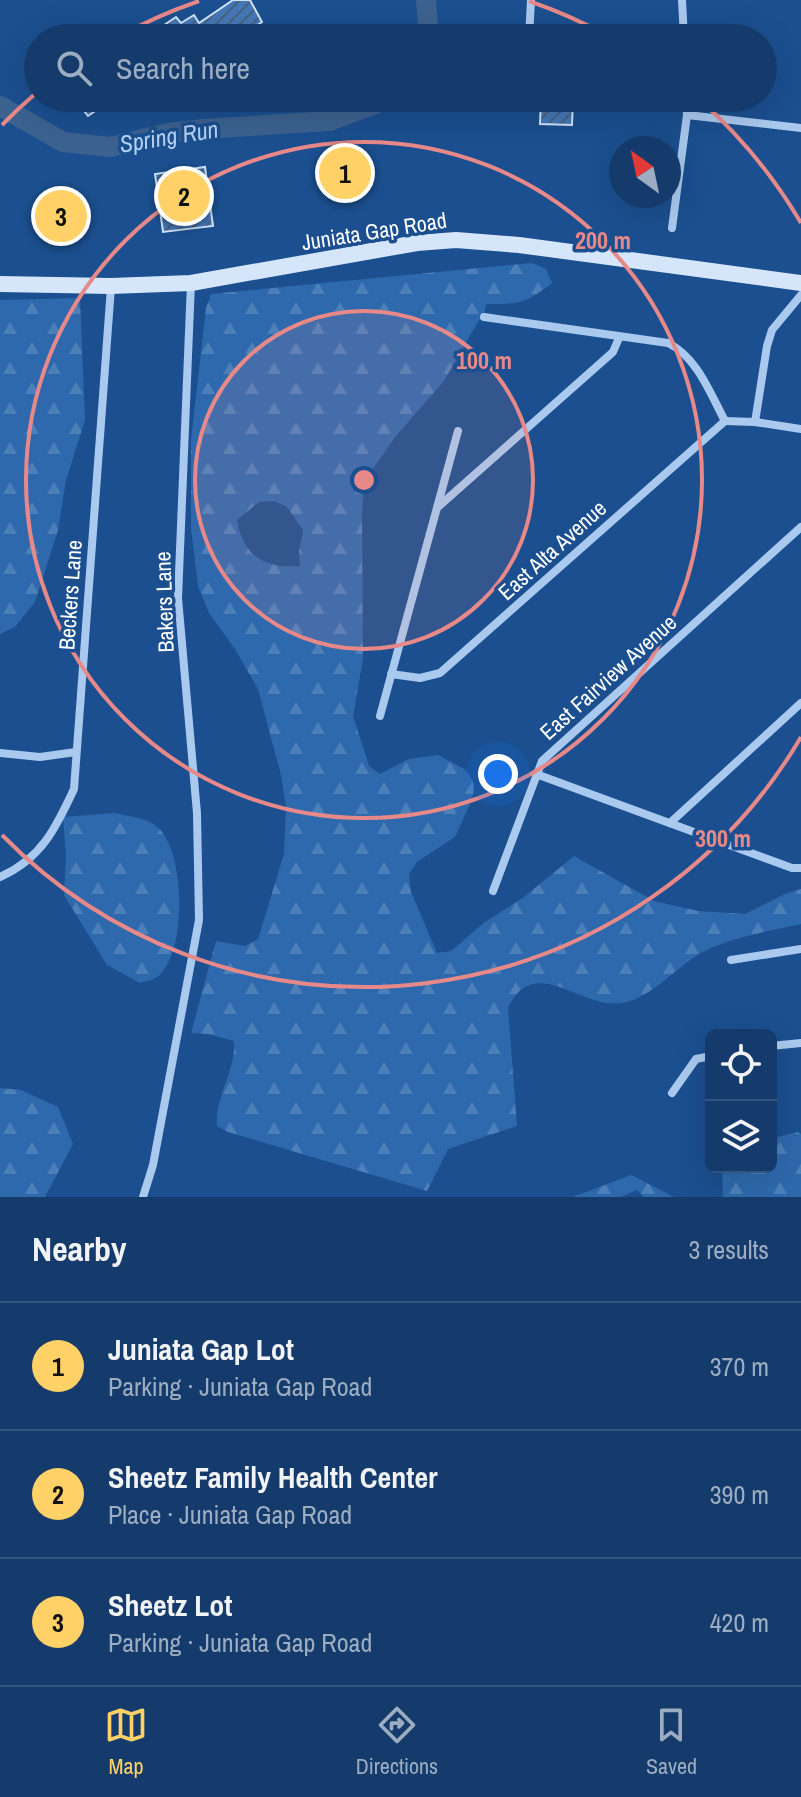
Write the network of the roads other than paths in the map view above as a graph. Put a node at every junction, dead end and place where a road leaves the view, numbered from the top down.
1 (531, 0) edge
2 (682, 0) edge
3 (530, 24) edge
4 (683, 24) edge
5 (687, 112) edge
6 (687, 115) junction
7 (801, 128) edge
8 (672, 228) dead end
9 (191, 283) junction
10 (801, 283) edge
11 (0, 284) edge
12 (111, 286) junction
13 (801, 295) edge
14 (484, 317) dead end
15 (619, 338) junction
16 (725, 421) junction
17 (755, 422) junction
18 (801, 429) edge
19 (458, 431) dead end
20 (438, 508) junction
21 (801, 527) edge
22 (391, 674) junction
23 (801, 703) edge
24 (380, 716) dead end
25 (76, 752) junction
26 (0, 753) edge
27 (536, 774) junction
28 (670, 823) junction
29 (801, 868) edge
30 (0, 877) edge
31 (493, 891) dead end
32 (801, 949) edge
33 (731, 960) dead end
34 (801, 1043) edge
35 (777, 1045) edge
36 (705, 1057) edge
37 (672, 1093) dead end
38 (143, 1197) edge

1 - 3 street
2 - 4 street
5 - 6 street
6 - 7 street
6 - 8 street
9 - 10 main road, Juniata Gap Road
9 - 12 main road, Juniata Gap Road
9 - 38 street, Bakers Lane
11 - 12 main road, Juniata Gap Road
12 - 25 street, Beckers Lane
13 - 17 street
14 - 15 street
15 - 16 street
15 - 20 street
16 - 17 street
16 - 22 street, East Alta Avenue
17 - 18 street
19 - 20 street
20 - 22 street
21 - 27 street, East Fairview Avenue
22 - 24 street
23 - 28 street
25 - 26 street
25 - 30 street, Beckers Lane
27 - 28 street
27 - 31 street, East Fairview Avenue
28 - 29 street
32 - 33 street
34 - 35 street
36 - 37 street

